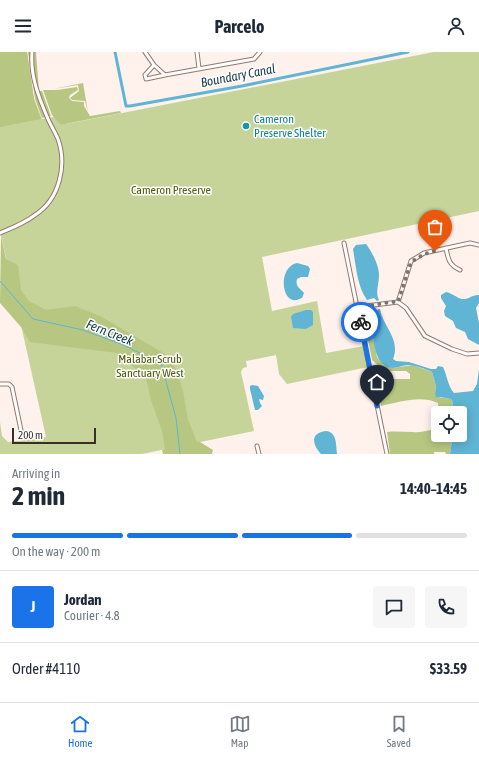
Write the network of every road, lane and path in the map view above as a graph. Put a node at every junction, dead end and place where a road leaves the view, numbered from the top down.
1 (32, 52) edge
2 (145, 52) edge
3 (197, 52) edge
4 (260, 52) edge
5 (154, 65) junction
6 (200, 68) junction
7 (165, 75) junction
8 (0, 233) edge
9 (344, 243) dead end
10 (479, 245) edge
11 (446, 248) junction
12 (407, 258) dead end
13 (411, 262) junction
14 (460, 270) dead end
15 (398, 302) junction
16 (358, 308) junction
17 (479, 353) edge
18 (0, 384) edge
19 (22, 435) dead end
20 (257, 446) dead end
21 (259, 454) edge
22 (387, 454) edge

1 - 8 street
2 - 5 street
3 - 6 street
4 - 6 street
5 - 7 street
5 - 7 street
6 - 7 street
9 - 16 street
10 - 11 street
11 - 13 street
11 - 14 street
12 - 13 street
13 - 15 street
15 - 16 street
15 - 17 street
16 - 22 street
18 - 19 street
20 - 21 street

